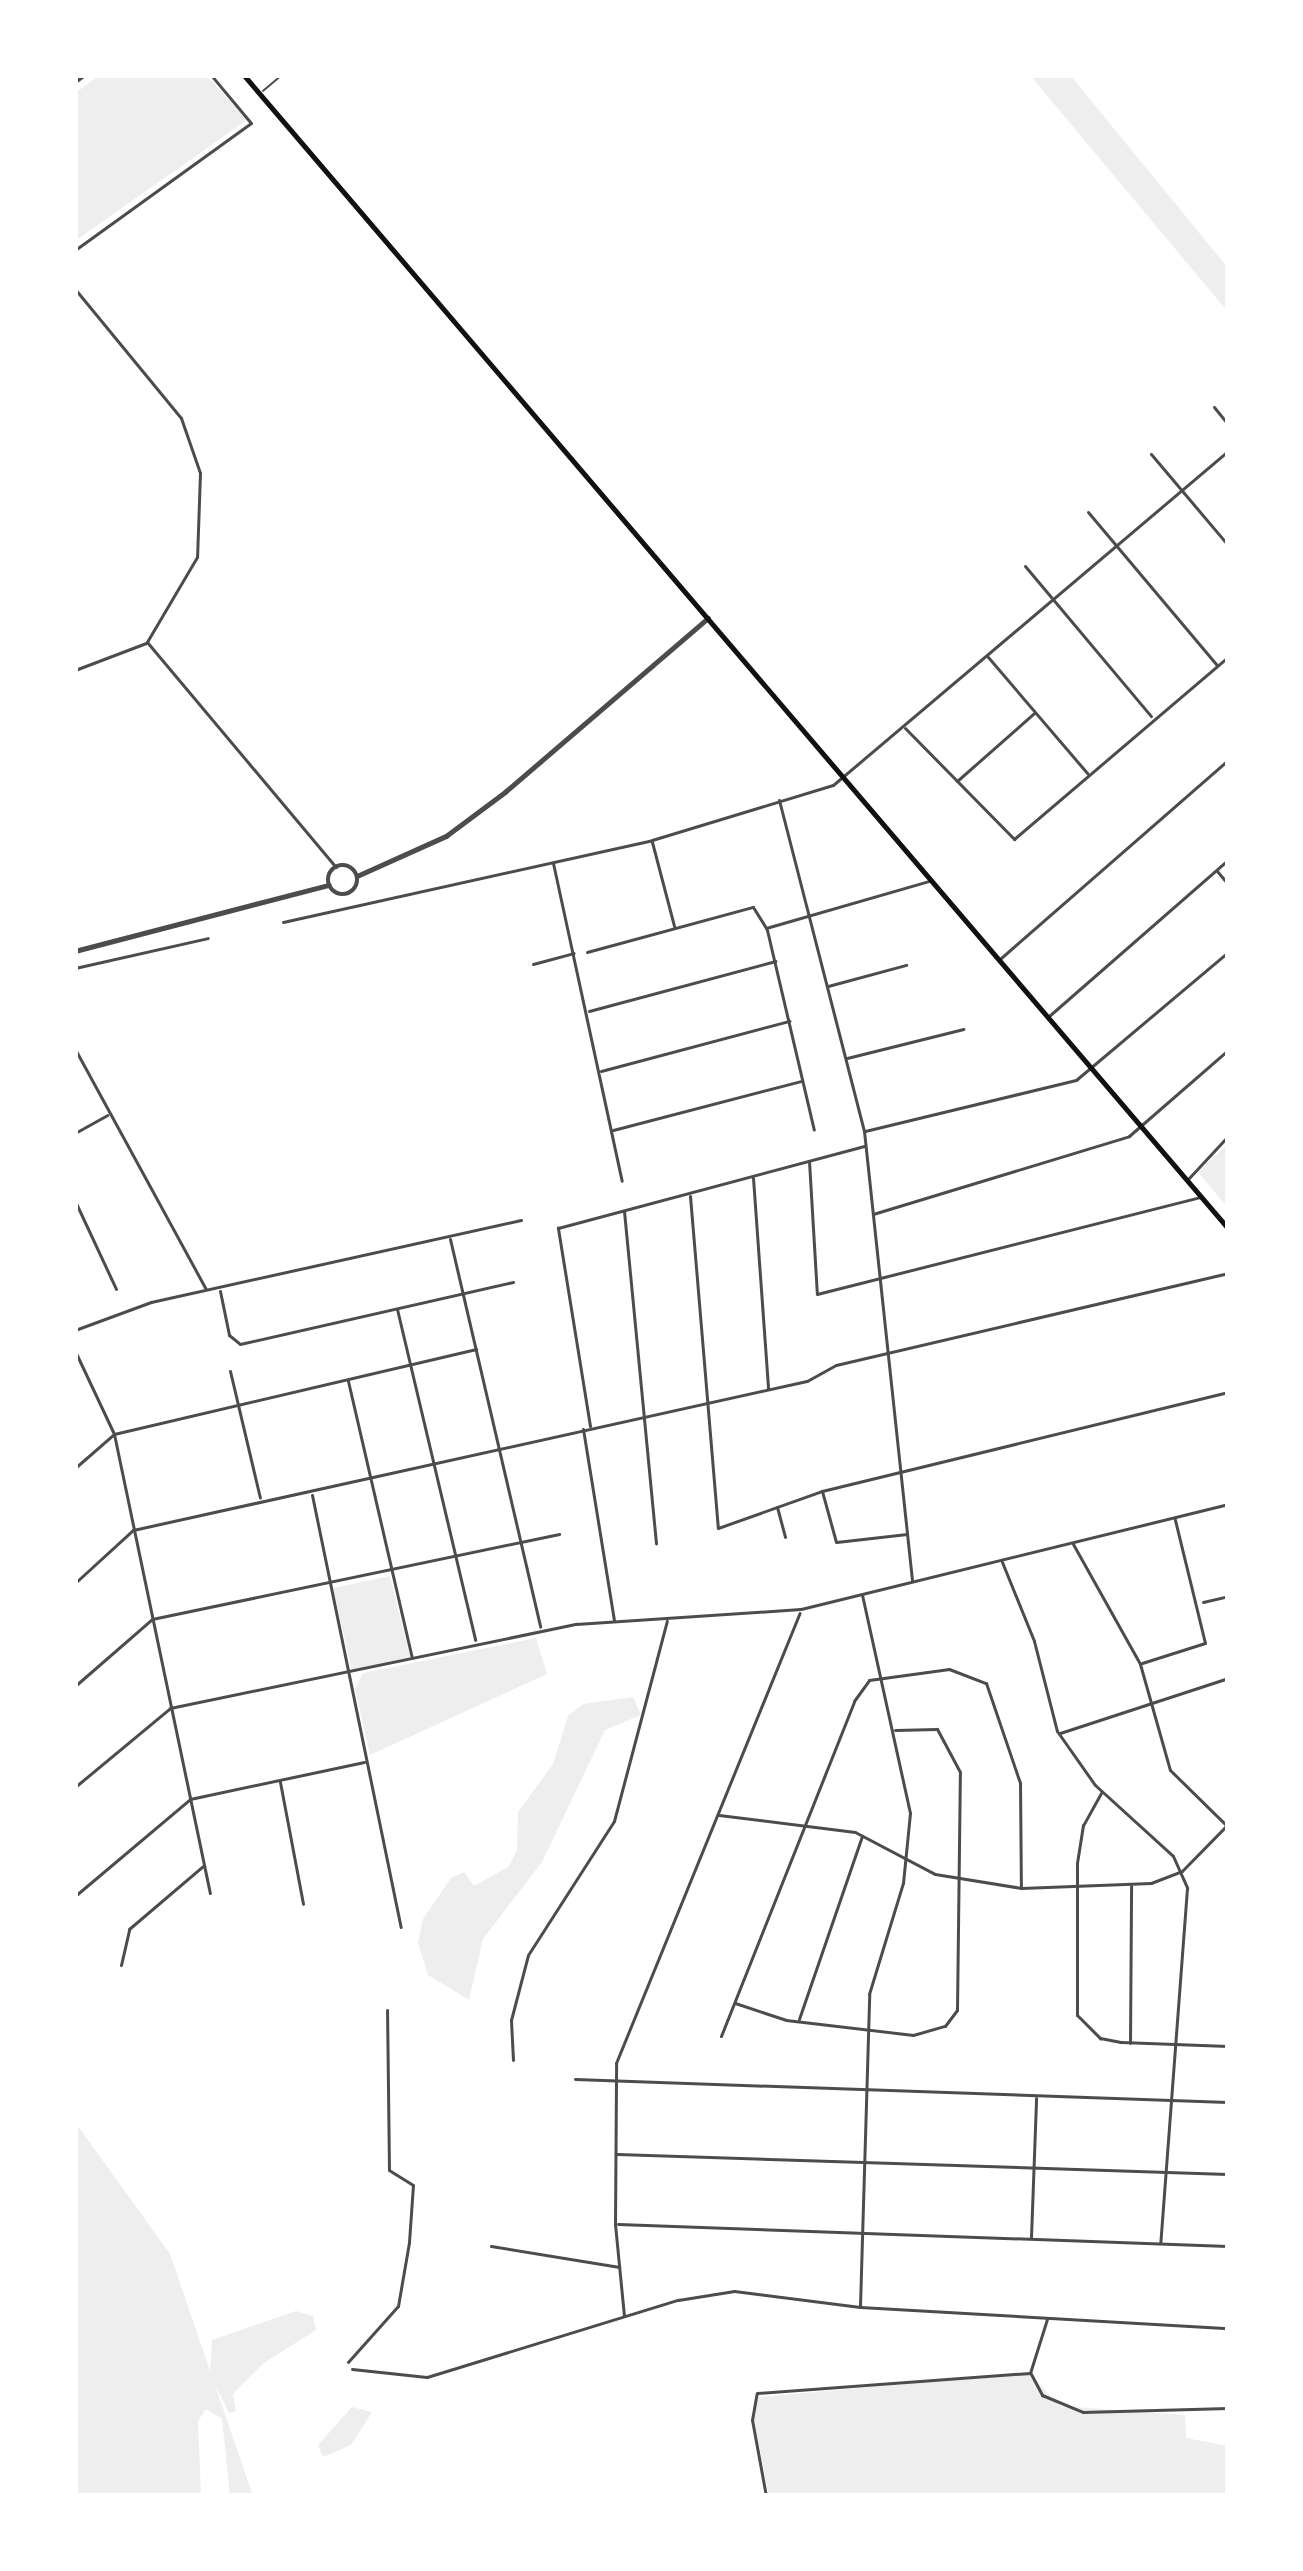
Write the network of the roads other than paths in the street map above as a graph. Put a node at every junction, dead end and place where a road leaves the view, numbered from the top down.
1 (83, 75) edge
2 (211, 75) edge
3 (244, 75) edge
4 (282, 75) edge
5 (75, 81) edge
6 (260, 94) junction
7 (75, 250) edge
8 (75, 289) edge
9 (1214, 407) dead end
10 (1228, 424) edge
11 (1228, 451) edge
12 (1151, 454) dead end
13 (1182, 490) junction
14 (1088, 512) dead end
15 (1117, 545) junction
16 (1228, 545) edge
17 (1025, 566) dead end
18 (1053, 600) junction
19 (709, 617) junction
20 (147, 642) junction
21 (986, 656) junction
22 (1228, 657) edge
23 (1218, 666) junction
24 (75, 670) edge
25 (1035, 712) junction
26 (1154, 719) junction
27 (904, 726) junction
28 (1228, 760) edge
29 (1089, 775) junction
30 (843, 778) junction
31 (957, 781) junction
32 (779, 798) junction
33 (652, 840) junction
34 (1228, 860) edge
35 (552, 861) junction
36 (336, 867) junction
37 (1216, 869) junction
38 (357, 876) junction
39 (931, 880) junction
40 (1228, 884) edge
41 (329, 885) junction
42 (806, 919) junction
43 (283, 922) dead end
44 (674, 928) junction
45 (766, 928) junction
46 (208, 938) dead end
47 (75, 951) edge
48 (587, 952) dead end
49 (1228, 952) edge
50 (575, 953) junction
51 (1000, 958) junction
52 (775, 962) junction
53 (533, 964) dead end
54 (906, 965) dead end
55 (75, 968) edge
56 (826, 986) junction
57 (587, 1012) junction
58 (1049, 1016) junction
59 (791, 1020) junction
60 (963, 1029) dead end
61 (75, 1049) edge
62 (1228, 1050) edge
63 (845, 1058) junction
64 (1094, 1069) junction
65 (599, 1071) junction
66 (805, 1080) junction
67 (109, 1114) junction
68 (1142, 1126) junction
69 (814, 1130) dead end
70 (611, 1131) junction
71 (863, 1131) junction
72 (75, 1133) edge
73 (1228, 1136) edge
74 (866, 1146) junction
75 (809, 1161) junction
76 (753, 1177) junction
77 (1188, 1180) junction
78 (622, 1181) dead end
79 (690, 1194) junction
80 (1202, 1196) junction
81 (75, 1201) edge
82 (624, 1211) junction
83 (871, 1214) junction
84 (520, 1220) dead end
85 (1228, 1228) edge
86 (449, 1238) junction
87 (1228, 1273) edge
88 (876, 1276) junction
89 (513, 1282) dead end
90 (219, 1288) junction
91 (116, 1289) dead end
92 (206, 1290) junction
93 (463, 1293) junction
94 (398, 1309) junction
95 (75, 1330) edge
96 (476, 1349) junction
97 (75, 1351) edge
98 (885, 1357) junction
99 (410, 1364) junction
100 (230, 1371) dead end
101 (348, 1379) junction
102 (768, 1388) junction
103 (1228, 1392) edge
104 (709, 1401) junction
105 (237, 1403) junction
106 (646, 1414) junction
107 (590, 1426) junction
108 (583, 1427) junction
109 (114, 1434) junction
110 (500, 1449) junction
111 (435, 1466) junction
112 (75, 1468) edge
113 (899, 1468) junction
114 (373, 1479) junction
115 (822, 1492) junction
116 (312, 1493) junction
117 (260, 1500) junction
118 (1228, 1504) edge
119 (776, 1505) junction
120 (1174, 1517) junction
121 (133, 1530) junction
122 (559, 1534) dead end
123 (907, 1534) junction
124 (785, 1537) dead end
125 (520, 1542) junction
126 (656, 1543) dead end
127 (1072, 1543) junction
128 (454, 1555) junction
129 (1001, 1561) junction
130 (392, 1569) junction
131 (912, 1580) junction
132 (75, 1583) edge
133 (326, 1583) junction
134 (862, 1593) junction
135 (1228, 1596) edge
136 (1201, 1603) junction
137 (801, 1610) junction
138 (152, 1619) junction
139 (668, 1619) junction
140 (614, 1621) junction
141 (540, 1630) junction
142 (476, 1644) junction
143 (412, 1659) junction
144 (1140, 1664) junction
145 (345, 1671) junction
146 (880, 1676) junction
147 (1228, 1678) edge
148 (75, 1686) edge
149 (1148, 1700) junction
150 (170, 1708) junction
151 (892, 1731) junction
152 (1058, 1733) junction
153 (366, 1761) junction
154 (280, 1780) junction
155 (75, 1787) edge
156 (1102, 1791) junction
157 (190, 1799) junction
158 (717, 1815) junction
159 (810, 1824) junction
160 (1227, 1825) edge
161 (863, 1834) junction
162 (907, 1861) junction
163 (203, 1866) junction
164 (1183, 1871) junction
165 (961, 1881) junction
166 (1131, 1884) junction
167 (1076, 1885) junction
168 (1021, 1888) junction
169 (210, 1893) dead end
170 (75, 1896) edge
171 (303, 1904) dead end
172 (400, 1927) dead end
173 (121, 1966) dead end
174 (734, 2002) junction
175 (387, 2011) dead end
176 (799, 2022) junction
177 (866, 2032) junction
178 (721, 2036) dead end
179 (1130, 2043) junction
180 (1173, 2044) junction
181 (1228, 2046) edge
182 (512, 2060) dead end
183 (575, 2078) dead end
184 (614, 2078) junction
185 (864, 2087) junction
186 (1036, 2096) junction
187 (1166, 2100) junction
188 (1228, 2102) edge
189 (615, 2154) junction
190 (858, 2160) junction
191 (1034, 2167) junction
192 (1162, 2171) junction
193 (1228, 2174) edge
194 (614, 2224) junction
195 (863, 2232) junction
196 (1031, 2237) junction
197 (1160, 2243) junction
198 (491, 2246) dead end
199 (1228, 2246) edge
200 (619, 2267) junction
201 (860, 2308) junction
202 (624, 2318) junction
203 (1048, 2318) junction
204 (1228, 2328) edge
205 (348, 2362) dead end
206 (352, 2369) dead end
207 (1030, 2373) junction
208 (1228, 2408) edge
209 (766, 2496) edge

1 - 5 street
2 - 7 street
3 - 6 main road
4 - 6 lane
6 - 19 main road
8 - 20 street
9 - 10 street
11 - 13 street
12 - 13 street
13 - 15 street
13 - 16 street
14 - 15 street
15 - 18 street
15 - 23 street
17 - 18 street
18 - 21 street
18 - 26 street
19 - 30 main road
19 - 38 street
20 - 24 street
20 - 36 street
21 - 25 street
21 - 27 street
22 - 23 street
23 - 26 street
25 - 29 street
25 - 31 street
26 - 29 street
27 - 30 street
27 - 31 street
28 - 51 street
29 - 31 street
30 - 32 street
30 - 39 main road
32 - 33 street
32 - 42 street
33 - 35 street
33 - 44 street
34 - 37 street
35 - 43 street
35 - 50 street
36 - 38 street
36 - 41 street
37 - 40 street
37 - 58 street
38 - 41 street
39 - 42 street
39 - 51 main road
41 - 47 street
42 - 45 street
42 - 56 street
44 - 45 street
44 - 48 street
45 - 52 street
46 - 55 street
49 - 64 street
50 - 53 street
50 - 57 street
51 - 58 main road
52 - 57 street
52 - 59 street
54 - 56 street
56 - 63 street
57 - 65 street
58 - 64 main road
59 - 65 street
59 - 66 street
60 - 63 street
61 - 67 street
62 - 68 street
63 - 71 street
64 - 68 main road
64 - 71 street
65 - 70 street
66 - 69 street
66 - 70 street
67 - 72 street
67 - 92 street
68 - 77 main road
68 - 83 street
70 - 78 street
71 - 74 street
73 - 77 street
74 - 75 street
74 - 83 street
75 - 76 street
75 - 88 street
76 - 79 street
76 - 102 street
77 - 80 main road
79 - 82 street
79 - 104 street
80 - 85 main road
80 - 88 street
81 - 91 street
82 - 106 street
82 - 107 street
83 - 88 street
84 - 86 street
86 - 90 street
86 - 93 street
87 - 98 street
88 - 98 street
89 - 93 street
90 - 92 street
90 - 94 street
92 - 95 street
93 - 94 street
93 - 96 street
94 - 99 street
96 - 99 street
96 - 110 street
97 - 109 street
98 - 102 street
98 - 113 street
99 - 101 street
99 - 111 street
100 - 105 street
101 - 105 street
101 - 114 street
102 - 104 street
103 - 113 street
104 - 106 street
104 - 119 street
105 - 109 street
105 - 117 street
106 - 107 street
106 - 126 street
107 - 108 street
108 - 110 street
108 - 140 street
109 - 112 street
109 - 121 street
110 - 111 street
110 - 125 street
111 - 114 street
111 - 128 street
113 - 115 street
113 - 123 street
114 - 116 street
114 - 130 street
115 - 119 street
115 - 123 street
116 - 117 street
116 - 133 street
117 - 121 street
118 - 120 street
119 - 124 street
120 - 127 street
120 - 136 street
121 - 132 street
121 - 138 street
122 - 125 street
123 - 131 street
125 - 128 street
125 - 141 street
127 - 129 street
127 - 144 street
128 - 130 street
128 - 142 street
129 - 131 street
129 - 152 street
130 - 133 street
130 - 143 street
131 - 134 street
133 - 138 street
133 - 145 street
134 - 137 street
134 - 146 street
135 - 136 street
136 - 144 street
137 - 139 street
137 - 158 street
138 - 148 street
138 - 150 street
139 - 140 street
139 - 182 street
140 - 141 street
141 - 142 street
142 - 143 street
143 - 145 street
144 - 149 street
145 - 150 street
145 - 153 street
146 - 151 street
146 - 159 street
146 - 168 street
147 - 149 street
149 - 152 street
149 - 160 street
150 - 155 street
150 - 157 street
151 - 162 street
151 - 165 street
152 - 156 street
153 - 154 street
153 - 172 street
154 - 157 street
154 - 171 street
156 - 164 street
156 - 167 street
157 - 163 street
157 - 170 street
158 - 159 street
158 - 184 street
159 - 161 street
159 - 174 street
160 - 164 street
161 - 162 street
161 - 176 street
162 - 165 street
162 - 177 street
163 - 169 street
163 - 173 street
164 - 166 street
164 - 180 street
165 - 168 street
165 - 177 street
166 - 167 street
166 - 179 street
167 - 168 street
167 - 179 street
174 - 176 street
174 - 178 street
175 - 205 street
176 - 177 street
177 - 185 street
179 - 180 street
180 - 181 street
180 - 187 street
183 - 184 street
184 - 185 street
184 - 189 street
185 - 186 street
185 - 190 street
186 - 187 street
186 - 191 street
187 - 188 street
187 - 192 street
189 - 190 street
189 - 194 street
190 - 191 street
190 - 195 street
191 - 192 street
191 - 196 street
192 - 193 street
192 - 197 street
194 - 195 street
194 - 200 street
195 - 196 street
195 - 201 street
196 - 197 street
197 - 199 street
198 - 200 street
200 - 202 street
201 - 202 street
201 - 203 street
202 - 206 street
203 - 204 street
203 - 207 street
207 - 208 street
207 - 209 street

